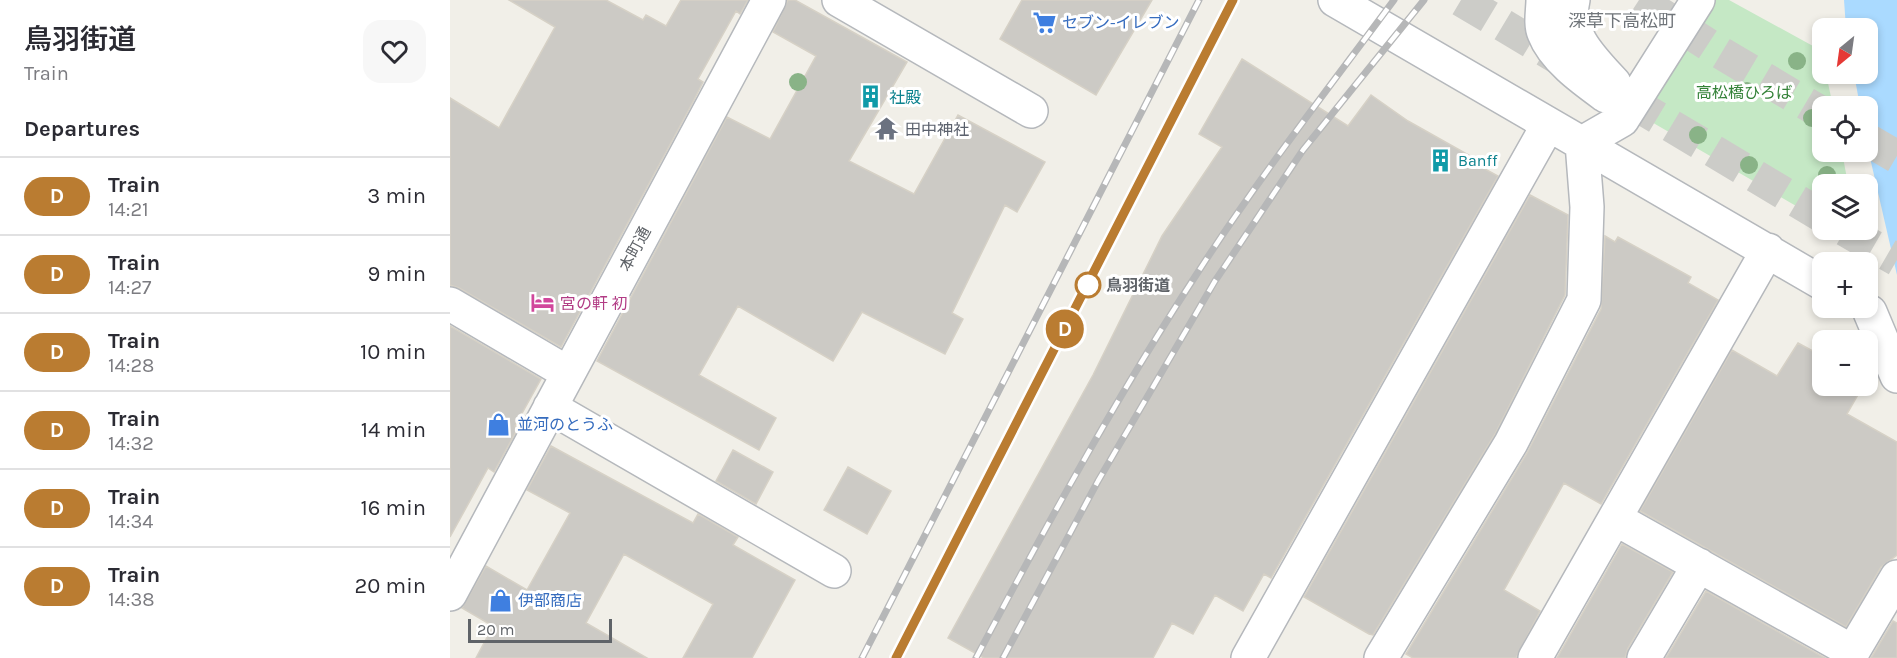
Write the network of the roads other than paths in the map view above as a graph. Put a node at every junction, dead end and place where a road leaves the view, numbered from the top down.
1 (769, 0) edge
2 (839, 0) edge
3 (1335, 0) edge
4 (1543, 0) edge
5 (1573, 0) edge
6 (1592, 0) edge
7 (1688, 7) edge
8 (1635, 97) junction
9 (1031, 111) dead end
10 (1548, 125) junction
11 (1582, 144) junction
12 (1768, 250) junction
13 (1812, 278) edge
14 (450, 304) edge
15 (1881, 319) edge
16 (568, 373) junction
17 (1897, 376) edge
18 (550, 407) junction
19 (1616, 519) junction
20 (1699, 565) junction
21 (834, 571) dead end
22 (1897, 576) edge
23 (450, 594) edge
24 (1851, 655) edge
25 (1248, 658) edge
26 (1381, 658) edge
27 (1535, 658) edge
28 (1644, 658) edge

1 - 16 street, 本町通
2 - 9 street
3 - 10 street
4 - 5 street
6 - 8 street
7 - 8 street
8 - 11 street
10 - 11 street
10 - 25 street
11 - 12 street
11 - 26 street
12 - 13 street
12 - 19 street
14 - 16 street
15 - 17 street
16 - 18 street, 本町通
18 - 21 street
18 - 23 street, 本町通
19 - 20 street
19 - 27 street
20 - 24 street
20 - 28 street
22 - 24 street

